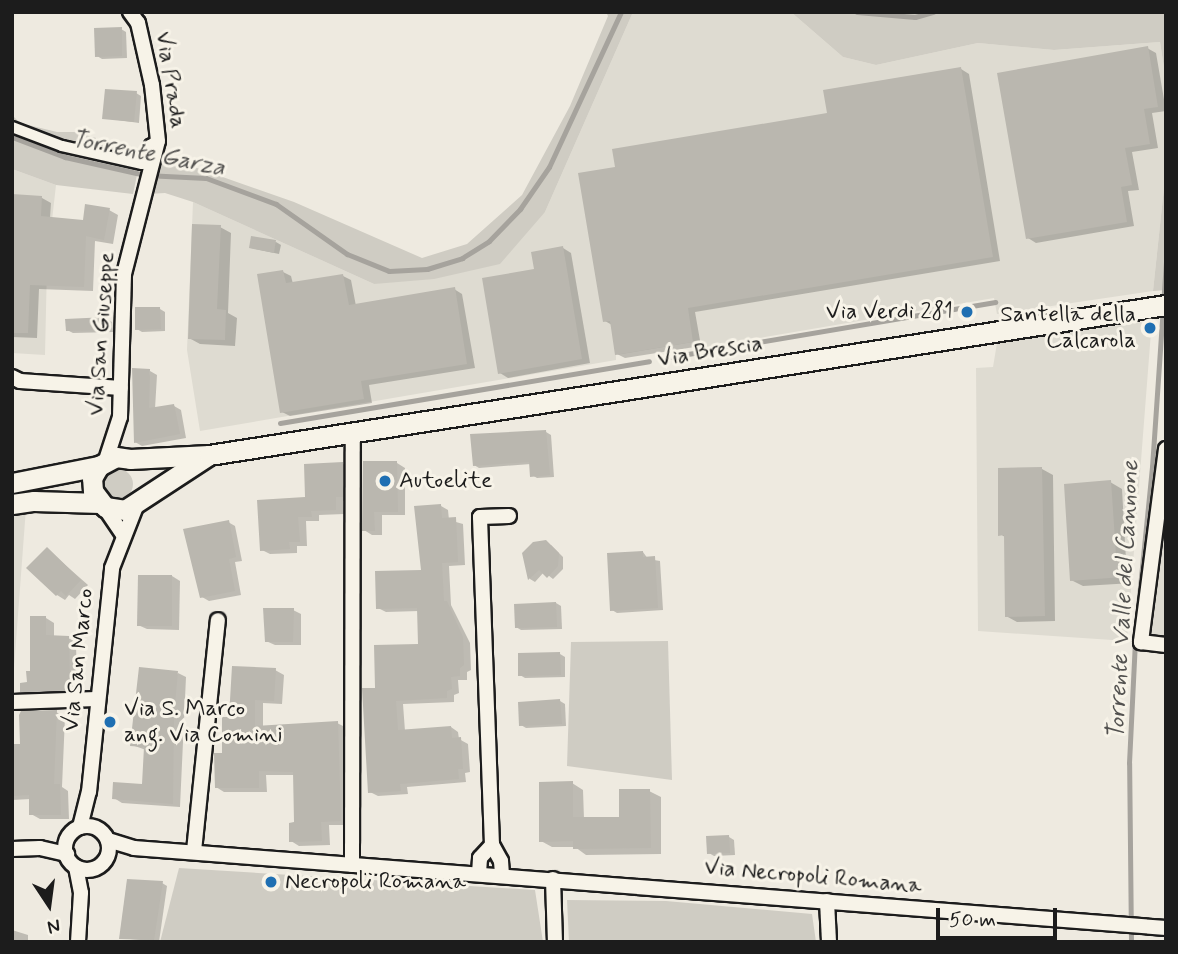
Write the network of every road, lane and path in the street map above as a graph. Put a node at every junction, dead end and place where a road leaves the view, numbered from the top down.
1 (131, 12) edge
2 (12, 127) edge
3 (158, 141) junction
4 (156, 157) joint
5 (1159, 306) edge
6 (12, 377) edge
7 (121, 388) junction
8 (353, 433) junction
9 (1166, 449) edge
10 (209, 455) junction
11 (114, 461) junction
12 (12, 483) edge
13 (139, 502) junction
14 (12, 504) edge
15 (101, 504) junction
16 (509, 516) dead end
17 (122, 535) junction
18 (218, 620) dead end
19 (1166, 645) edge
20 (96, 699) junction
21 (12, 702) edge
22 (87, 827) junction
23 (67, 838) junction
24 (108, 839) junction
25 (492, 845) junction
26 (40, 848) junction
27 (134, 848) junction
28 (12, 849) edge
29 (194, 851) junction
30 (66, 854) junction
31 (106, 860) junction
32 (352, 865) junction
33 (83, 868) junction
34 (479, 873) junction
35 (502, 875) junction
36 (553, 879) junction
37 (827, 901) junction
38 (1166, 928) edge
39 (78, 942) edge
40 (555, 942) edge
41 (829, 942) edge

1 - 3 street, Via Prada
2 - 3 street
3 - 4 street, Via Prada
4 - 7 street, Via San Giuseppe
5 - 8 main road, Via Brescia
6 - 7 street
7 - 11 street, Via San Giuseppe
8 - 10 main road, Via Brescia
8 - 32 street
9 - 19 street
10 - 11 main road, Via Brescia
10 - 13 main road, Via Brescia
11 - 12 main road, Via Brescia
11 - 13 main road
11 - 15 main road
13 - 15 main road
13 - 17 street, Via San Marco
14 - 15 main road
15 - 17 street
16 - 25 street
17 - 20 street, Via San Marco
18 - 29 street
20 - 21 street
20 - 22 street, Via San Marco
22 - 23 street
22 - 24 street
23 - 26 street
23 - 30 street
24 - 27 street, Via Necropoli Romana
24 - 31 street
25 - 34 street
25 - 35 street
26 - 28 street
26 - 30 street
27 - 29 street, Via Necropoli Romana
27 - 31 street, Via Necropoli Romana
29 - 32 street, Via Necropoli Romana
30 - 33 street
31 - 33 street
32 - 34 street, Via Necropoli Romana
33 - 39 street
34 - 35 street, Via Necropoli Romana
35 - 36 street, Via Necropoli Romana
36 - 37 street, Via Necropoli Romana
36 - 40 street
37 - 38 street, Via Necropoli Romana
37 - 41 street

